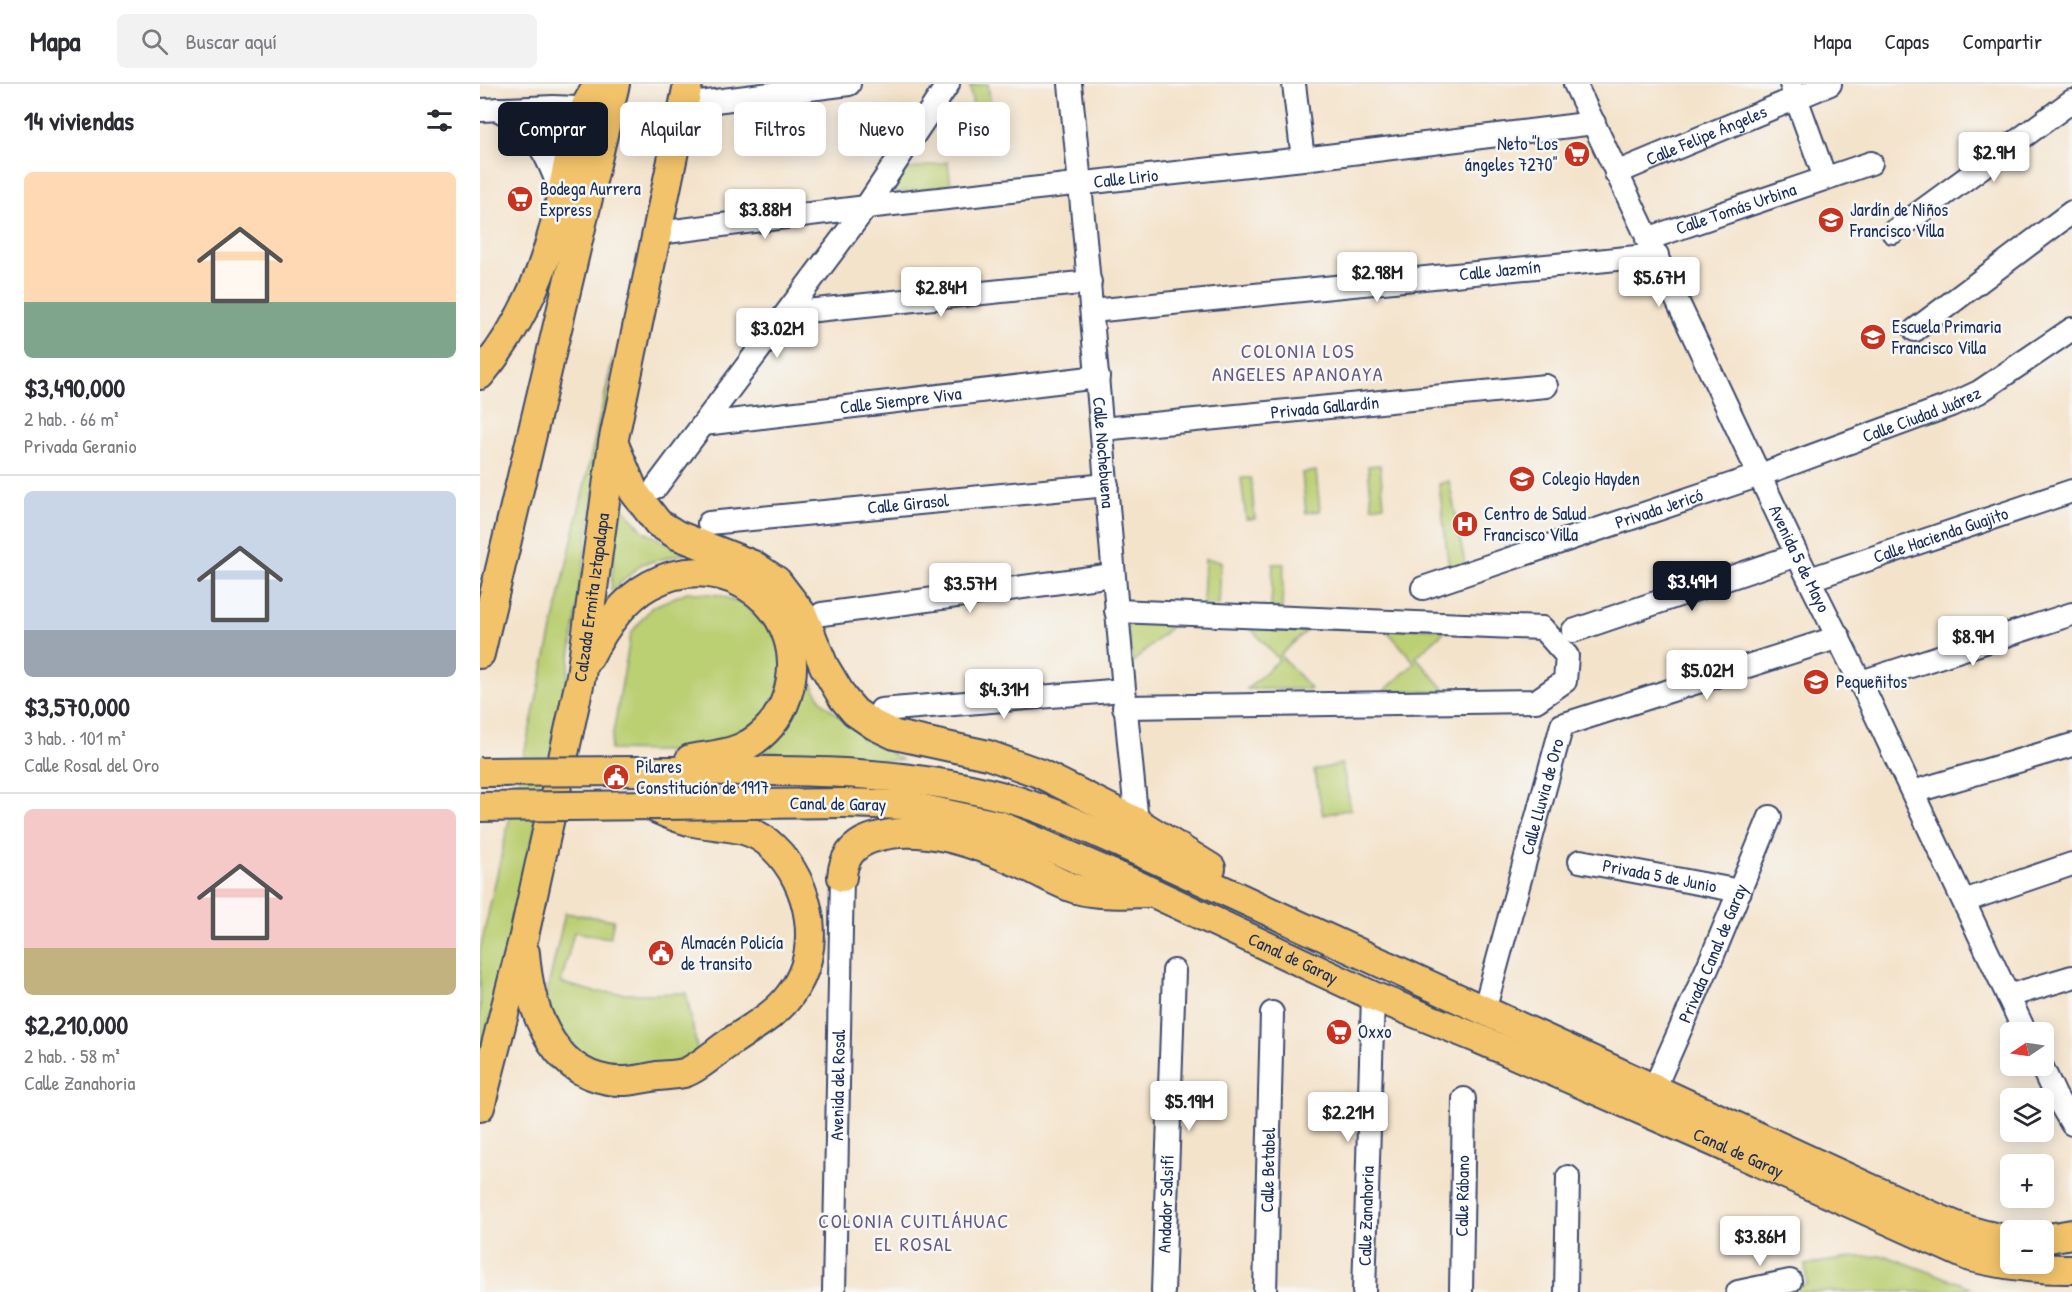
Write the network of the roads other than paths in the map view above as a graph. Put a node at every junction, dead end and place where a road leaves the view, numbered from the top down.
1 (849, 84) edge
2 (948, 84) edge
3 (1070, 84) edge
4 (1294, 84) edge
5 (1575, 84) edge
6 (1830, 84) edge
7 (1793, 91) edge
8 (686, 94) edge
9 (602, 96) edge
10 (2072, 101) edge
11 (489, 109) edge
12 (1594, 123) junction
13 (1303, 159) junction
14 (1871, 163) dead end
15 (1616, 173) junction
16 (1825, 178) junction
17 (1081, 184) junction
18 (562, 195) junction
19 (866, 207) junction
20 (2072, 212) edge
21 (1893, 232) dead end
22 (658, 233) junction
23 (1652, 247) junction
24 (1090, 282) junction
25 (1092, 311) junction
26 (787, 313) junction
27 (2072, 329) edge
28 (1915, 330) dead end
29 (480, 375) edge
30 (1098, 377) junction
31 (1546, 386) dead end
32 (704, 424) junction
33 (1102, 429) junction
34 (613, 443) junction
35 (1760, 476) junction
36 (1107, 485) junction
37 (656, 487) dead end
38 (2072, 491) edge
39 (709, 523) dead end
40 (1797, 555) junction
41 (1113, 575) junction
42 (1810, 579) junction
43 (1423, 588) dead end
44 (1116, 611) junction
45 (822, 614) dead end
46 (2072, 614) edge
47 (1573, 631) dead end
48 (1839, 638) junction
49 (480, 654) edge
50 (581, 676) junction
51 (1861, 682) junction
52 (1124, 699) junction
53 (881, 710) dead end
54 (2072, 745) edge
55 (641, 771) junction
56 (480, 772) edge
57 (1912, 792) junction
58 (647, 804) junction
59 (480, 807) edge
60 (1770, 817) dead end
61 (1137, 822) junction
62 (1580, 861) dead end
63 (2072, 864) edge
64 (842, 877) joint
65 (1740, 891) junction
66 (1154, 893) junction
67 (1964, 901) junction
68 (1258, 907) junction
69 (524, 936) junction
70 (1174, 971) dead end
71 (2072, 977) edge
72 (1373, 996) junction
73 (2008, 996) junction
74 (1484, 1011) junction
75 (1272, 1013) dead end
76 (2020, 1022) edge
77 (2050, 1076) edge
78 (1654, 1089) junction
79 (2063, 1092) edge
80 (1464, 1099) dead end
81 (480, 1107) edge
82 (2072, 1124) edge
83 (1568, 1177) dead end
84 (2000, 1238) edge
85 (2072, 1269) edge
86 (1790, 1281) dead end
87 (834, 1292) edge
88 (1163, 1292) edge
89 (1265, 1292) edge
90 (1364, 1292) edge
91 (1461, 1292) edge
92 (1566, 1292) edge
93 (1738, 1292) edge

1 - 8 street
2 - 19 street
3 - 17 street, Calle Nochebuena
4 - 13 street
5 - 12 street, Avenida 5 de Mayo
6 - 7 street, Calle Felipe Ángeles
7 - 15 street, Calle Felipe Ángeles
7 - 16 street
8 - 22 main road, Calzada Ermita Iztapalapa
9 - 11 street
9 - 18 main road
9 - 49 main road
10 - 21 street
11 - 18 street
12 - 13 street, Calle Lirio
12 - 15 street, Avenida 5 de Mayo
13 - 17 street, Calle Lirio
14 - 16 street, Calle Tomás Urbina
15 - 23 street, Avenida 5 de Mayo
16 - 23 street, Calle Tomás Urbina
17 - 19 street, Calle Lirio
17 - 24 street, Calle Nochebuena
18 - 29 main road
19 - 22 street, Calle Lirio
19 - 26 street
20 - 28 street
22 - 34 main road, Calzada Ermita Iztapalapa
23 - 25 street, Calle Jazmín
23 - 35 street, Avenida 5 de Mayo
24 - 25 street, Calle Nochebuena
24 - 26 street
25 - 30 street, Calle Nochebuena
26 - 32 street
27 - 35 street, Calle Ciudad Juárez
30 - 32 street, Calle Siempre Viva
30 - 33 street, Calle Nochebuena
31 - 33 street, Privada Gallardín
32 - 37 street
33 - 36 street, Calle Nochebuena
34 - 50 main road, Calzada Ermita Iztapalapa
34 - 61 main road
35 - 40 street, Avenida 5 de Mayo
35 - 43 street, Privada Jericó
36 - 39 street, Calle Girasol
36 - 41 street, Calle Nochebuena
38 - 42 street, Calle Hacienda Guajito
40 - 42 street, Avenida 5 de Mayo
40 - 47 street
41 - 44 street, Calle Nochebuena
41 - 45 street
42 - 48 street, Avenida 5 de Mayo
44 - 52 street, Calle Nochebuena
44 - 52 street
46 - 51 street
48 - 51 street, Avenida 5 de Mayo
48 - 74 street, Calle Lluvia de Oro
50 - 55 main road
50 - 69 main road, Calzada Ermita Iztapalapa
51 - 57 street, Avenida 5 de Mayo
52 - 53 street
52 - 61 street, Calle Nochebuena
54 - 57 street
55 - 56 main road, Canal de Garay, bridge
55 - 68 main road, Canal de Garay
57 - 67 street, Avenida 5 de Mayo
58 - 59 main road, Canal de Garay, bridge
58 - 66 main road, Canal de Garay, bridge
58 - 69 main road
60 - 65 street, Privada Canal de Garay
61 - 68 main road
62 - 65 street, Privada 5 de Junio
63 - 67 street
64 - 66 main road
64 - 87 street, Avenida del Rosal
65 - 78 street, Privada Canal de Garay
66 - 72 main road, Canal de Garay
67 - 73 street, Avenida 5 de Mayo
68 - 74 main road, Canal de Garay
69 - 81 main road, Calzada Ermita Iztapalapa
70 - 88 street, Andador Salsifí
71 - 73 street
72 - 85 main road, Canal de Garay
72 - 90 street, Calle Zanahoria
73 - 76 street, Avenida 5 de Mayo
74 - 78 main road, Canal de Garay
75 - 89 street, Calle Betabel
77 - 79 street
78 - 84 main road, Canal de Garay
79 - 82 street
80 - 91 street, Calle Rábano
83 - 92 street
86 - 93 street

